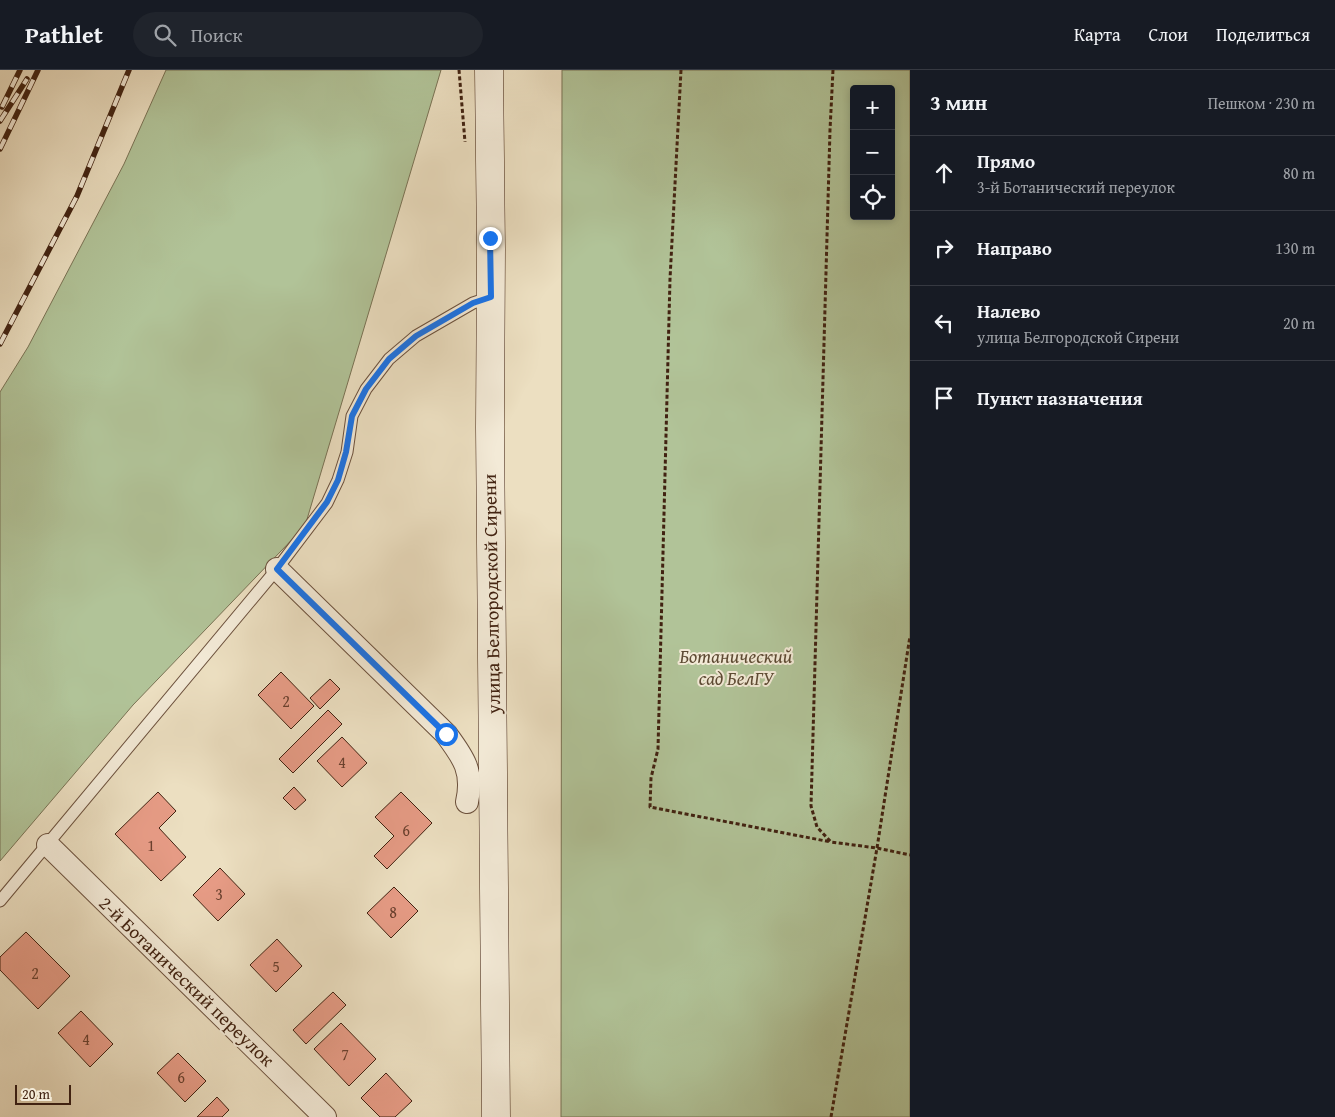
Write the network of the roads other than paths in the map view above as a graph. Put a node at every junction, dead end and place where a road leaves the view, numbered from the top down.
1 (489, 70) edge
2 (491, 297) junction
3 (277, 569) junction
4 (467, 802) dead end
5 (48, 845) junction
6 (0, 901) edge
7 (325, 1117) edge
8 (496, 1117) edge

1 - 2 main road, улица Белгородской Сирени
2 - 3 lane
2 - 8 main road, улица Белгородской Сирени
3 - 4 street
3 - 5 lane
5 - 6 lane
5 - 7 street, 2-й Ботанический переулок

